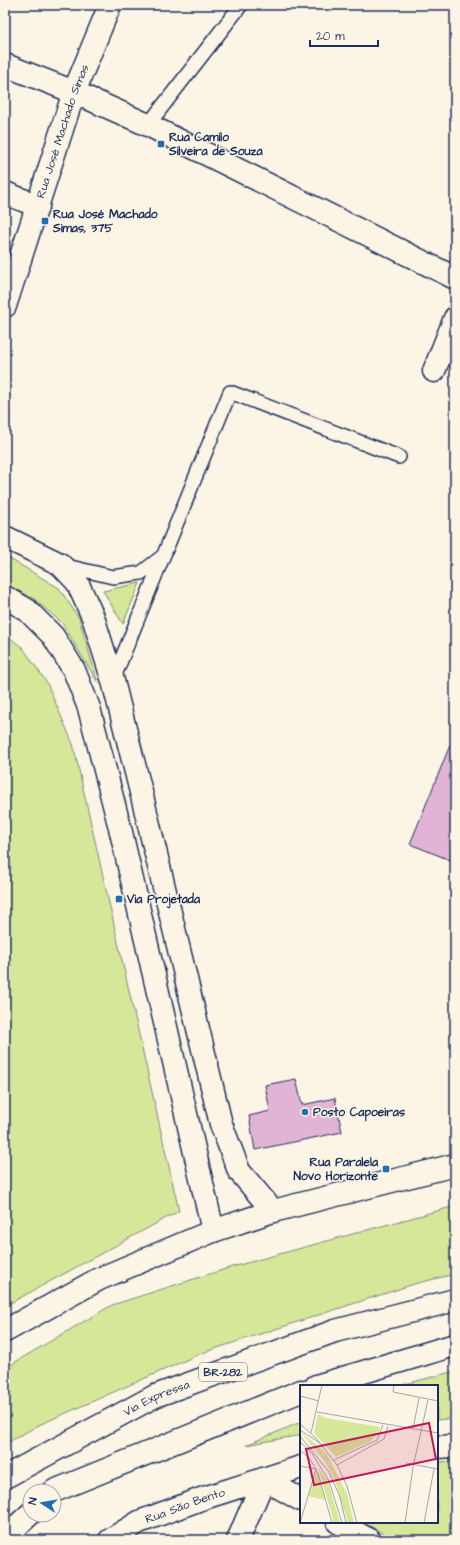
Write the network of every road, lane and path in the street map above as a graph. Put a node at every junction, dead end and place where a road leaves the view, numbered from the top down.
1 (110, 5) edge
2 (241, 5) edge
3 (5, 64) edge
4 (74, 92) junction
5 (148, 125) junction
6 (5, 193) edge
7 (38, 206) junction
8 (455, 278) edge
9 (7, 294) edge
10 (455, 318) edge
11 (434, 370) dead end
12 (399, 457) dead end
13 (5, 537) edge
14 (164, 555) junction
15 (60, 564) junction
16 (5, 597) edge
17 (113, 681) junction
18 (221, 1124) junction
19 (190, 1131) junction
20 (455, 1165) edge
21 (273, 1211) junction
22 (213, 1231) junction
23 (455, 1300) edge
24 (5, 1331) edge
25 (455, 1345) edge
26 (319, 1385) edge
27 (300, 1391) edge
28 (455, 1446) edge
29 (438, 1447) edge
30 (300, 1467) edge
31 (5, 1478) edge
32 (264, 1479) junction
33 (62, 1488) edge
34 (300, 1499) edge
35 (22, 1513) edge
36 (22, 1521) edge
37 (340, 1523) edge
38 (5, 1525) edge
39 (5, 1537) edge
40 (110, 1540) edge
41 (238, 1540) edge
42 (369, 1540) edge

1 - 4 main road, Rua José Machado Simas
2 - 5 lane
3 - 4 main road
4 - 5 main road
4 - 7 main road, Rua José Machado Simas
5 - 8 main road
6 - 7 main road
7 - 9 main road, Rua José Machado Simas
10 - 11 main road
12 - 14 lane
13 - 15 main road
14 - 15 lane
14 - 17 lane
15 - 17 main road
16 - 19 main road
17 - 18 main road
18 - 19 main road
18 - 21 main road
19 - 22 main road
20 - 21 main road
21 - 22 main road
22 - 24 main road
23 - 31 main road, Via Expressa / BR-282
25 - 26 main road
27 - 33 main road
28 - 29 main road
30 - 32 main road, Rua São Bento
32 - 34 main road
32 - 40 main road, Rua São Bento
32 - 41 main road
35 - 38 main road
36 - 39 main road
37 - 42 main road

